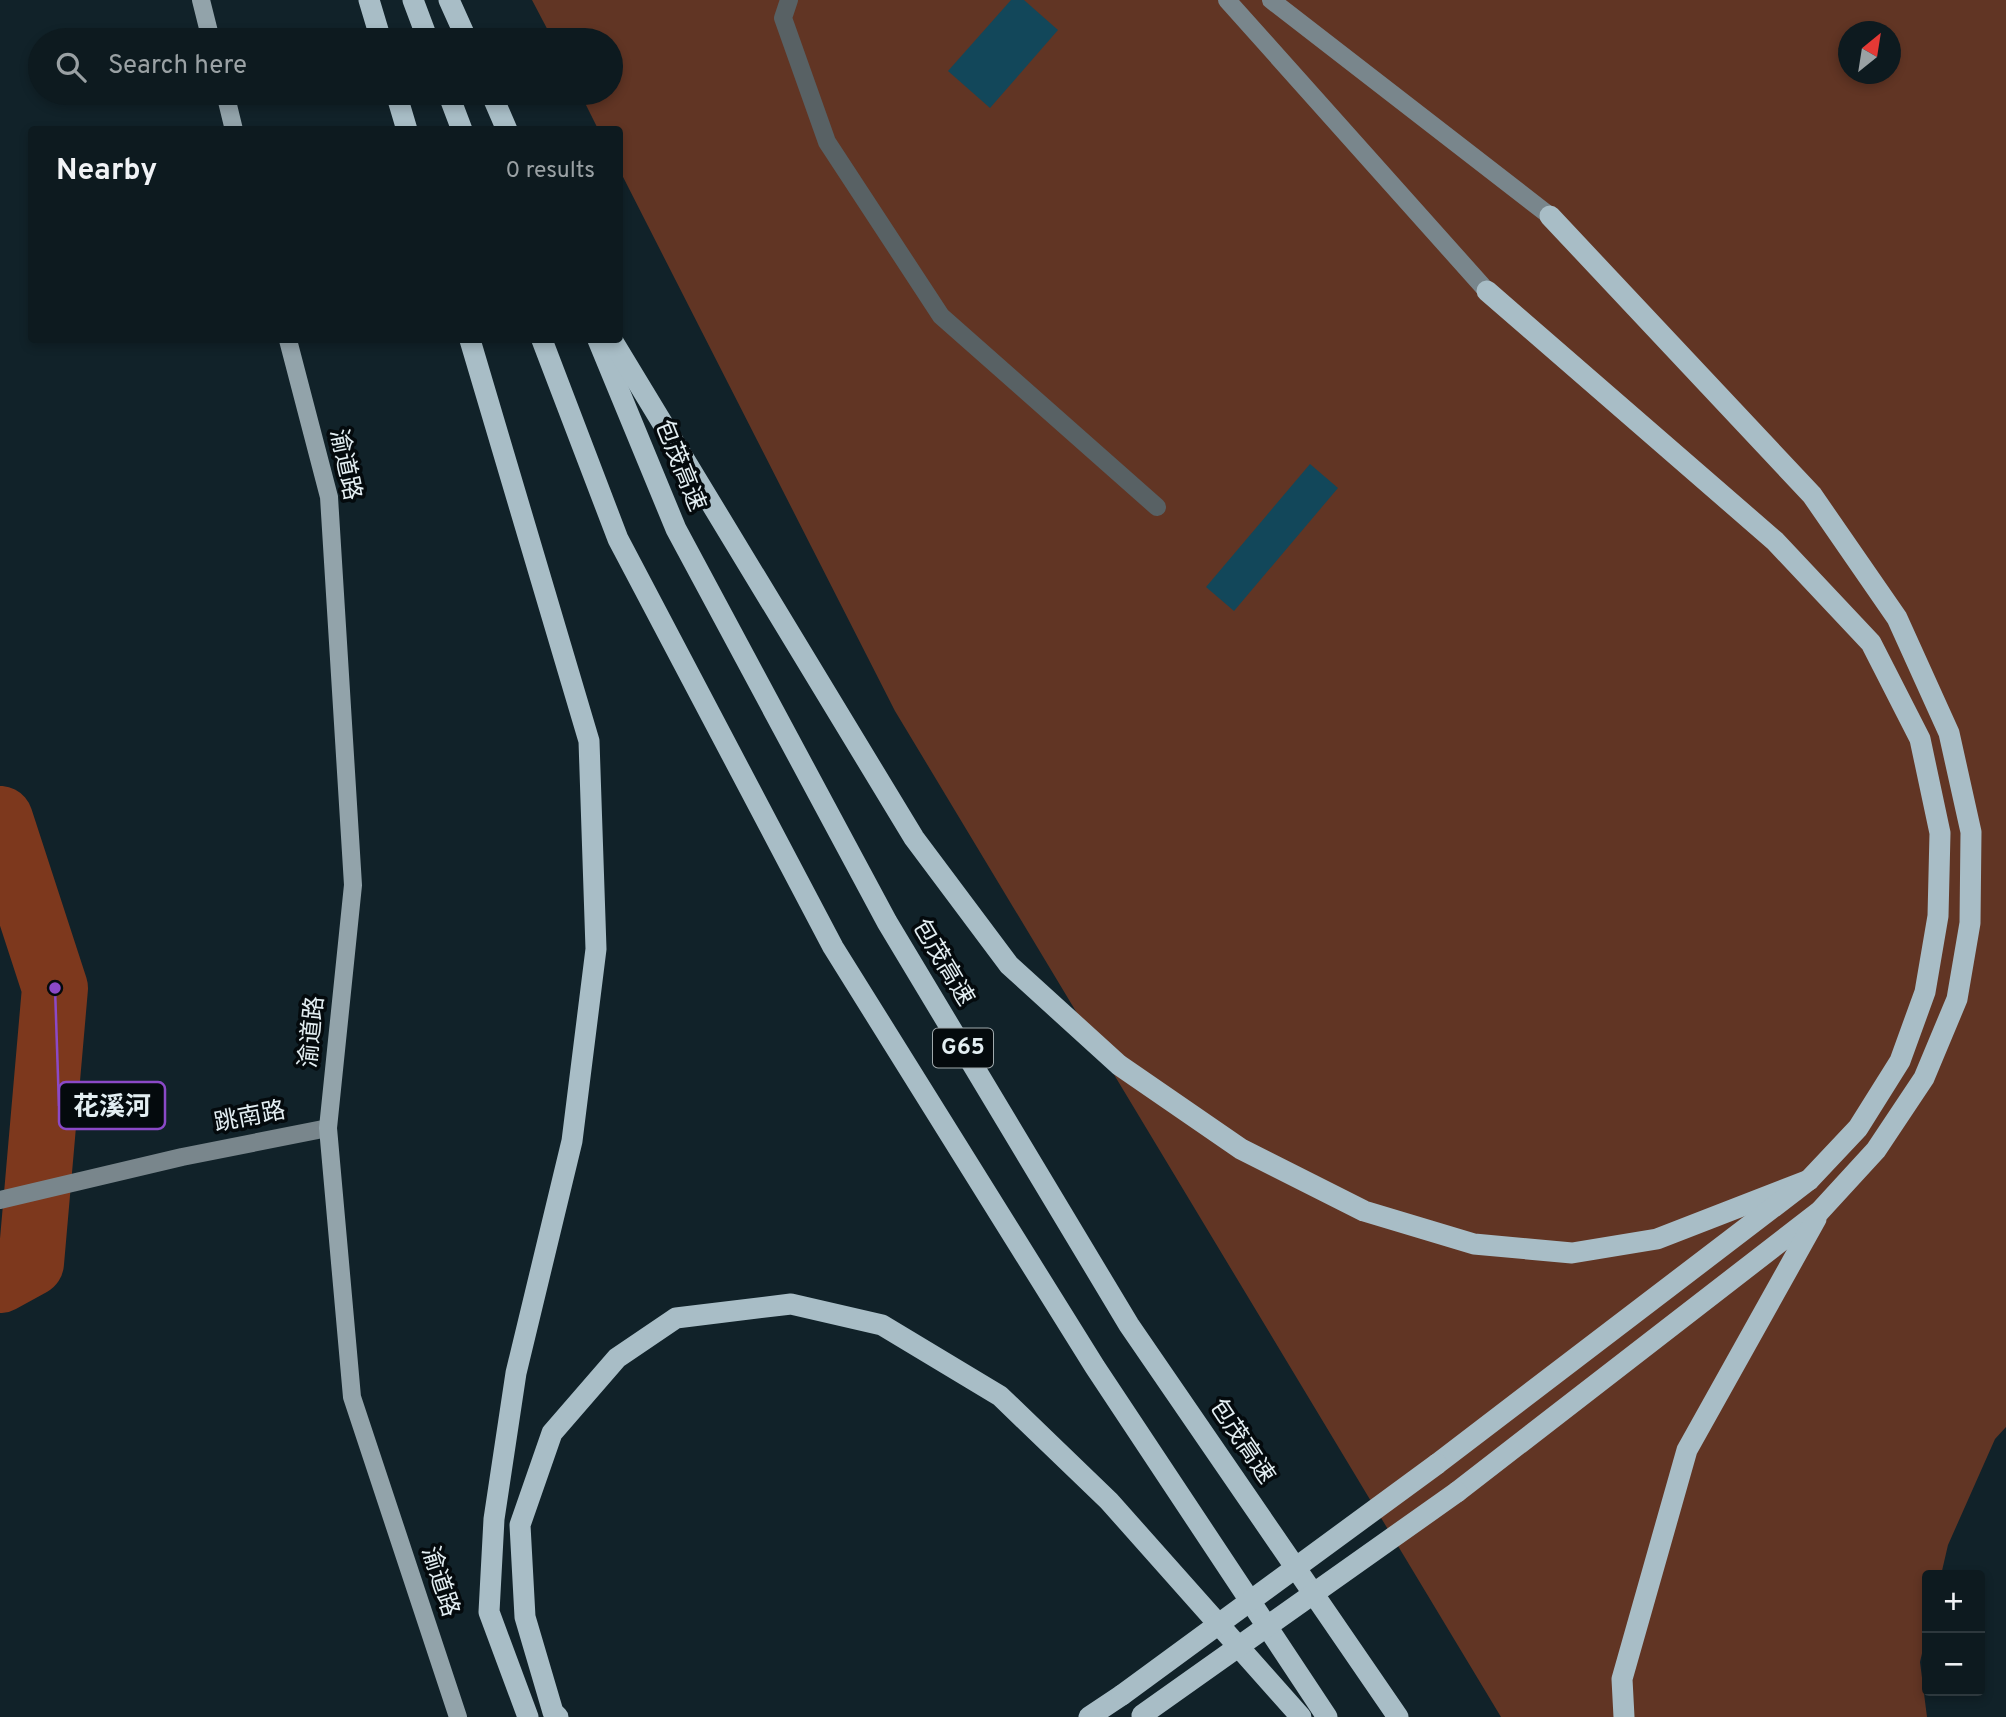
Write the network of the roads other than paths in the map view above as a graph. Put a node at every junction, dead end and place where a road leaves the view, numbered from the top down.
1 (201, 0) edge
2 (369, 0) edge
3 (413, 0) edge
4 (449, 0) edge
5 (789, 0) edge
6 (1227, 0) edge
7 (1271, 0) edge
8 (208, 28) edge
9 (377, 28) edge
10 (424, 28) edge
11 (462, 28) edge
12 (228, 105) edge
13 (400, 105) edge
14 (453, 105) edge
15 (496, 105) edge
16 (233, 126) edge
17 (406, 126) edge
18 (460, 126) edge
19 (505, 126) edge
20 (1550, 216) joint
21 (1487, 292) joint
22 (289, 343) edge
23 (471, 343) edge
24 (543, 343) edge
25 (599, 343) edge
26 (614, 343) edge
27 (1157, 507) dead end
28 (328, 1128) junction
29 (1809, 1180) junction
30 (0, 1200) edge
31 (1820, 1212) junction
32 (1141, 1716) edge
33 (458, 1717) edge
34 (528, 1717) edge
35 (558, 1717) edge
36 (1089, 1717) edge
37 (1301, 1717) edge
38 (1327, 1717) edge
39 (1398, 1717) edge
40 (1624, 1717) edge

1 - 8 main road
2 - 9 highway
3 - 10 highway
4 - 11 highway
5 - 27 lane
6 - 21 main road
7 - 20 main road
12 - 16 main road
13 - 17 highway
14 - 18 highway
15 - 19 highway
20 - 31 highway
21 - 29 highway
22 - 28 main road, 渝道路
23 - 34 highway
24 - 38 highway, G65
25 - 39 highway, 包茂高速 / G65
26 - 29 highway
28 - 30 main road, 跳南路
28 - 33 main road, 渝道路
29 - 36 highway, bridge
31 - 32 highway, bridge
31 - 40 highway
35 - 37 highway

